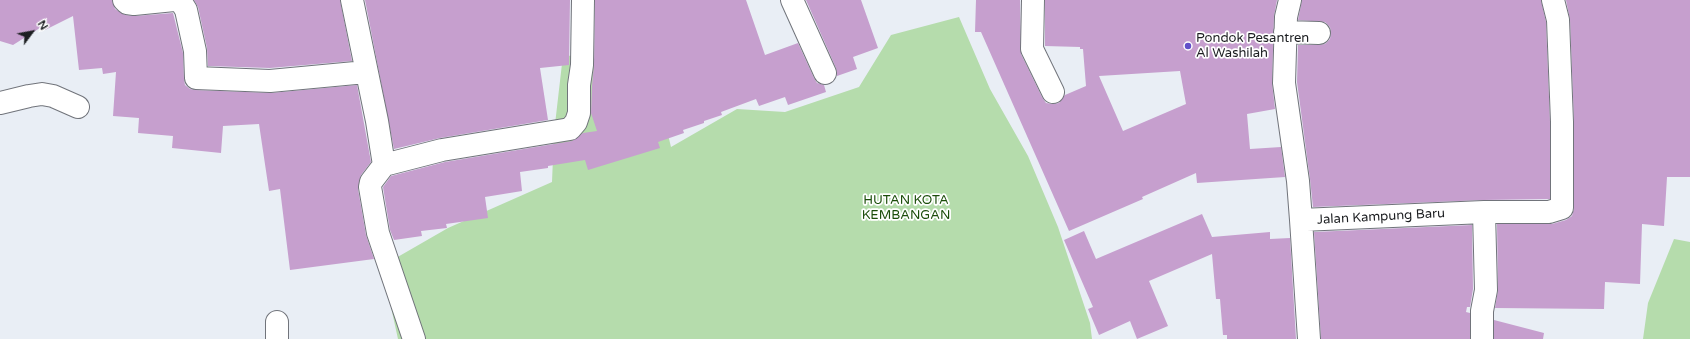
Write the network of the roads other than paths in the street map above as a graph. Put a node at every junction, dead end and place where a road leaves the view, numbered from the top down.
1 (124, 0) edge
2 (174, 0) edge
3 (177, 0) edge
4 (352, 0) edge
5 (583, 0) edge
6 (792, 0) edge
7 (1033, 0) edge
8 (1290, 0) edge
9 (1553, 0) edge
10 (1285, 32) junction
11 (1319, 33) dead end
12 (366, 72) junction
13 (825, 73) dead end
14 (1053, 92) dead end
15 (0, 103) edge
16 (78, 107) dead end
17 (384, 165) junction
18 (1484, 212) junction
19 (1302, 220) junction
20 (414, 339) edge
21 (1309, 339) edge
22 (1482, 339) edge

1 - 2 street
3 - 12 street
4 - 12 street
5 - 17 street
6 - 13 street
7 - 14 street
8 - 10 street, Jalan Kampung Baru
9 - 18 street, Jalan Kampung Baru
10 - 11 street
10 - 19 street, Jalan Kampung Baru
12 - 17 street
15 - 16 street
17 - 20 street
18 - 19 street, Jalan Kampung Baru
18 - 22 street
19 - 21 street

